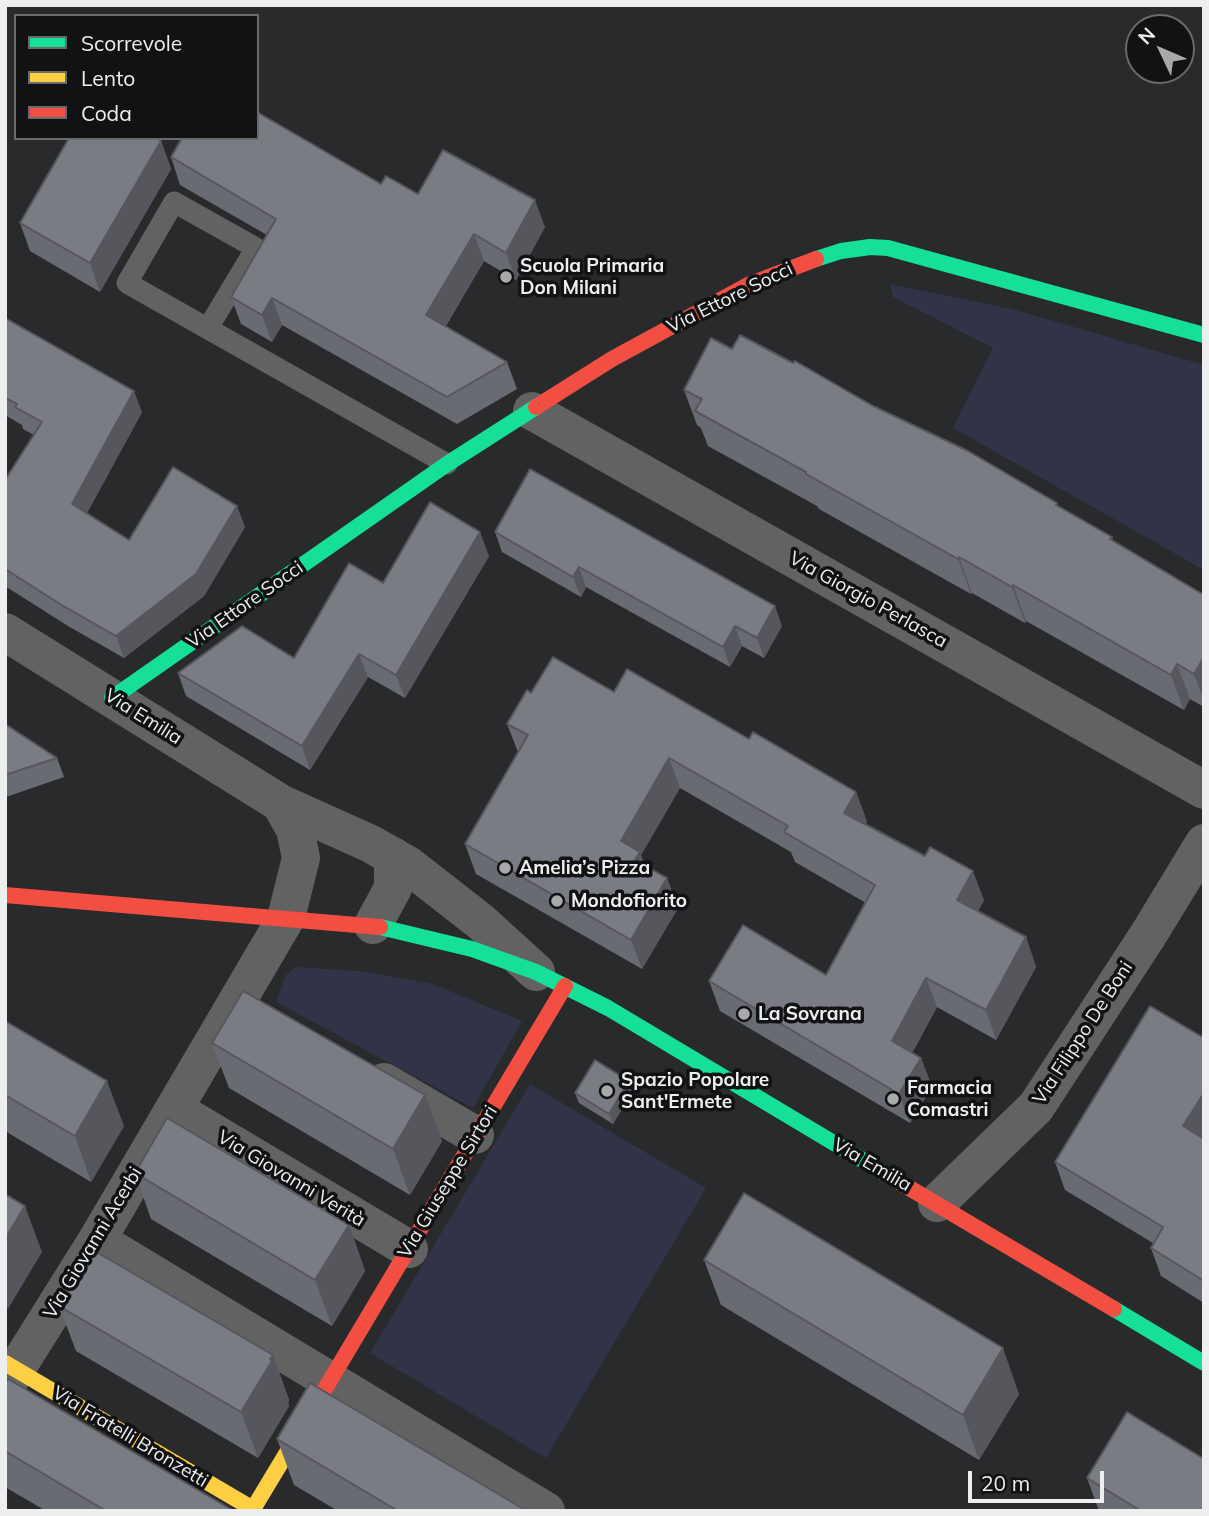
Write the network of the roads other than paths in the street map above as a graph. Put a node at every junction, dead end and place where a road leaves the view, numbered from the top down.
1 (208, 328) junction
2 (1204, 335) edge
3 (532, 411) junction
4 (447, 464) junction
5 (5, 632) edge
6 (112, 698) junction
7 (1204, 790) edge
8 (280, 803) junction
9 (1204, 843) edge
10 (393, 856) junction
11 (5, 895) edge
12 (286, 918) junction
13 (373, 925) junction
14 (551, 979) junction
15 (357, 1067) edge
16 (174, 1109) junction
17 (475, 1135) junction
18 (937, 1203) junction
19 (97, 1240) junction
20 (409, 1249) junction
21 (1204, 1363) edge
22 (9, 1373) edge
23 (332, 1380) junction
24 (254, 1510) edge
25 (544, 1510) edge

1 - 1 lane
1 - 4 lane
2 - 3 street, Via Ettore Socci
3 - 4 street, Via Ettore Socci
3 - 7 street, Via Giorgio Perlasca
4 - 6 street, Via Ettore Socci
5 - 6 street, Via Emilia
6 - 8 street, Via Emilia
8 - 10 street, Via Emilia
8 - 12 street
9 - 18 street, Via Filippo De Boni
10 - 13 street
10 - 14 street, Via Emilia
11 - 12 street, Via Emilia
12 - 13 street, Via Emilia
12 - 16 street, Via Giovanni Acerbi
13 - 14 street, Via Emilia
14 - 17 street, Via Giuseppe Sirtori
14 - 18 street, Via Emilia
15 - 17 street
16 - 19 street, Via Giovanni Acerbi
16 - 20 street, Via Giovanni Verità
17 - 20 street, Via Giuseppe Sirtori
18 - 21 street, Via Emilia
19 - 22 street, Via Giovanni Acerbi
19 - 23 street
20 - 23 street, Via Giuseppe Sirtori
22 - 24 street, Via Fratelli Bronzetti
23 - 24 street, Via Giuseppe Sirtori
23 - 25 street

